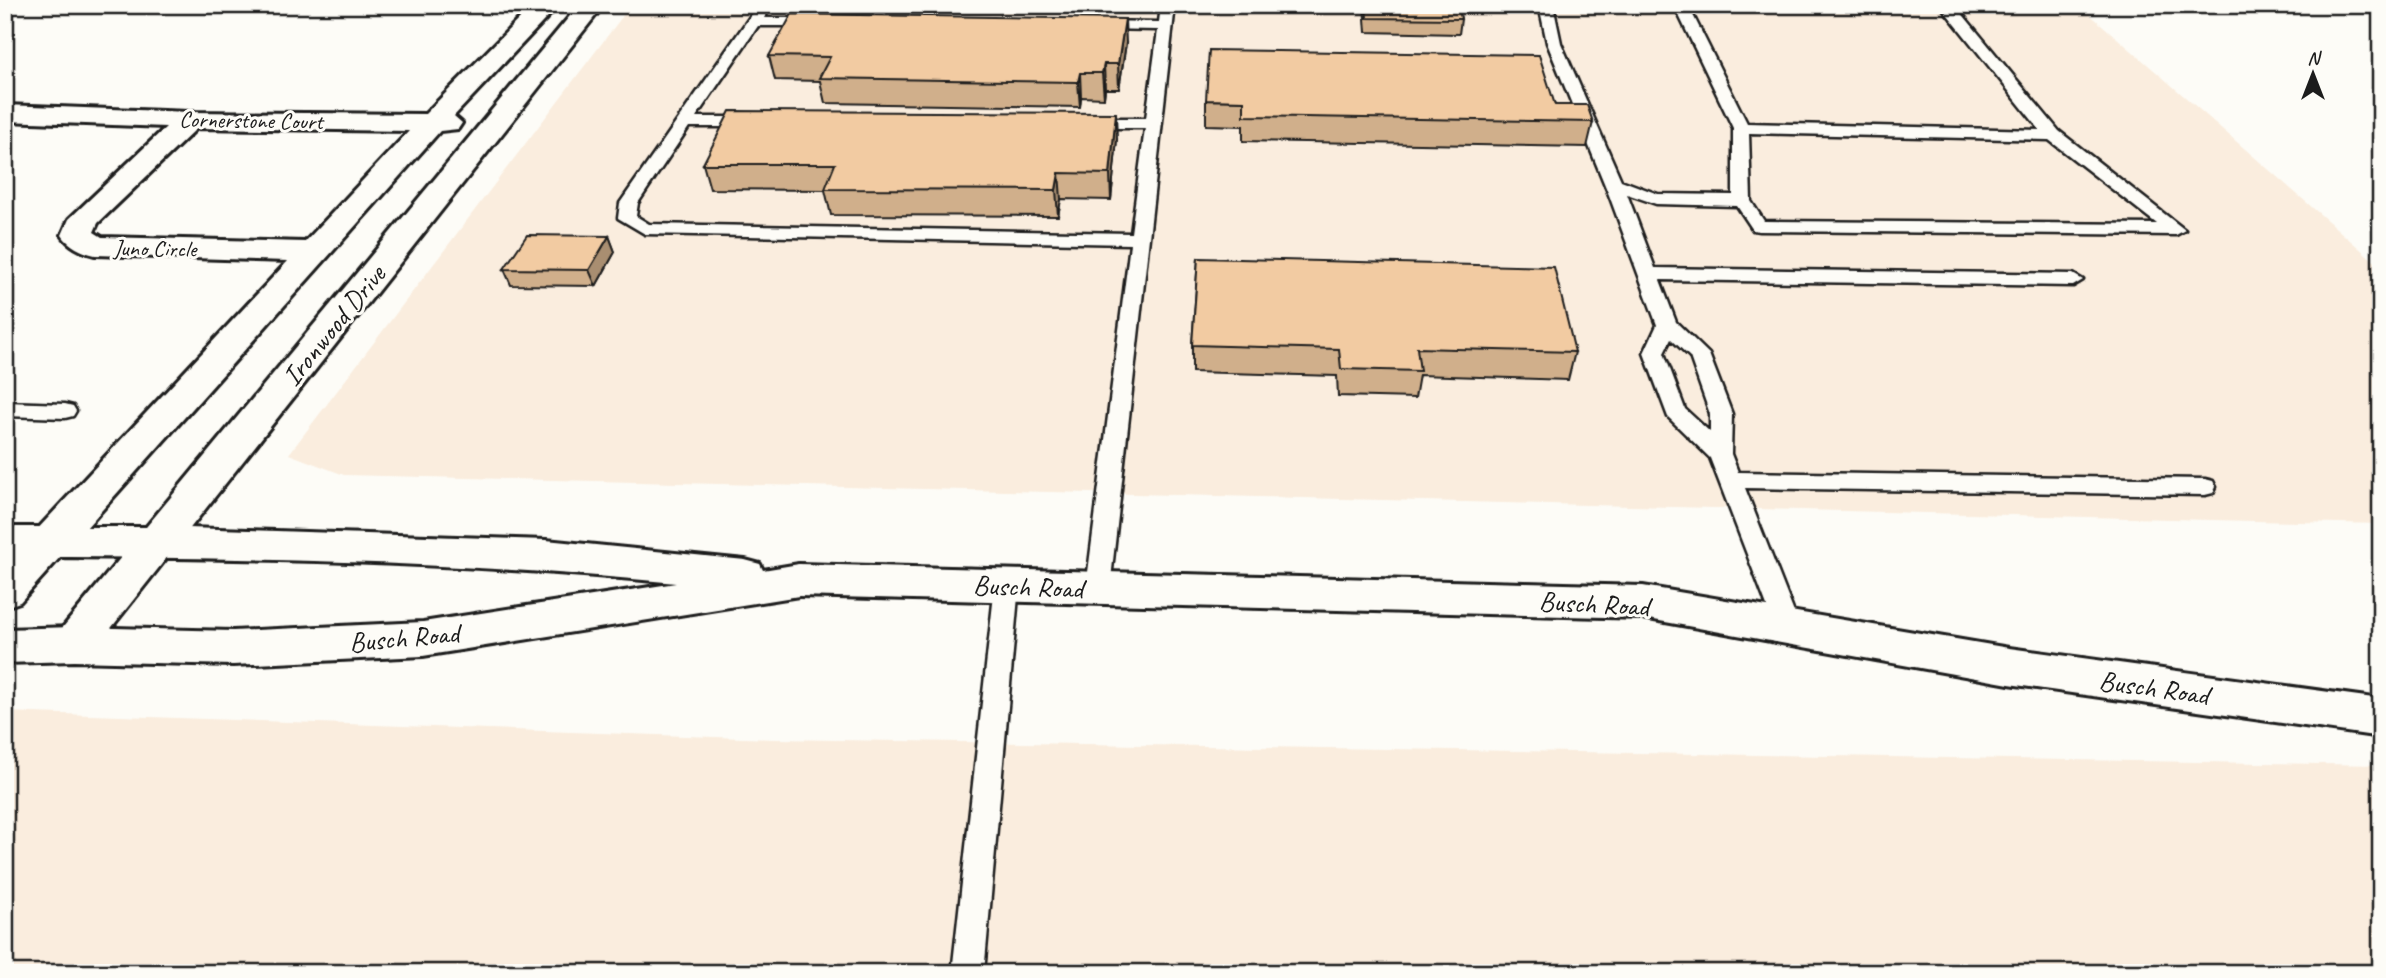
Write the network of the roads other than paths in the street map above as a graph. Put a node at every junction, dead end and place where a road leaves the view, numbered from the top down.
1 (547, 5) edge
2 (592, 5) edge
3 (765, 5) edge
4 (1168, 5) edge
5 (1546, 5) edge
6 (1681, 5) edge
7 (1947, 5) edge
8 (754, 22) junction
9 (836, 22) edge
10 (1083, 25) edge
11 (1165, 26) junction
12 (5, 114) edge
13 (190, 120) junction
14 (685, 122) junction
15 (767, 122) edge
16 (432, 123) junction
17 (496, 123) junction
18 (1071, 123) edge
19 (1154, 123) junction
20 (1741, 128) junction
21 (2053, 135) junction
22 (1614, 184) junction
23 (1742, 201) junction
24 (1140, 239) junction
25 (315, 251) junction
26 (1650, 274) junction
27 (2073, 280) dead end
28 (1667, 325) junction
29 (5, 410) edge
30 (65, 411) dead end
31 (1720, 454) junction
32 (1730, 480) junction
33 (2205, 487) dead end
34 (5, 542) edge
35 (51, 542) junction
36 (157, 542) junction
37 (799, 580) junction
38 (1007, 585) junction
39 (1098, 588) junction
40 (5, 591) edge
41 (1787, 628) junction
42 (74, 644) junction
43 (5, 646) edge
44 (2381, 718) edge
45 (968, 973) edge

1 - 16 street, Ironwood Drive
2 - 17 street, Ironwood Drive
3 - 8 lane
4 - 11 lane
5 - 22 lane
6 - 20 lane
7 - 21 lane
8 - 9 lane
8 - 14 lane
10 - 11 lane
11 - 19 lane
12 - 13 street, Cornerstone Court
13 - 16 street, Cornerstone Court
13 - 25 street, Juno Circle
14 - 15 lane
14 - 24 lane
16 - 17 street, Cornerstone Court
16 - 25 street, Ironwood Drive
17 - 36 street, Ironwood Drive
18 - 19 lane
19 - 24 lane
20 - 21 lane
20 - 23 lane
21 - 23 lane
22 - 23 lane
22 - 26 lane
24 - 39 lane
25 - 35 street, Ironwood Drive
26 - 27 lane
26 - 28 lane
28 - 31 lane
28 - 31 lane
29 - 30 lane
31 - 32 lane
32 - 33 lane
32 - 41 lane
34 - 35 street, Busch Road
35 - 36 street, Busch Road
35 - 40 street, Ironwood Drive
36 - 37 street, Busch Road
36 - 42 street, Ironwood Drive
37 - 38 street, Busch Road
37 - 42 street, Busch Road
38 - 39 street, Busch Road
38 - 45 lane
39 - 41 street, Busch Road
41 - 44 street, Busch Road
42 - 43 street, Busch Road

